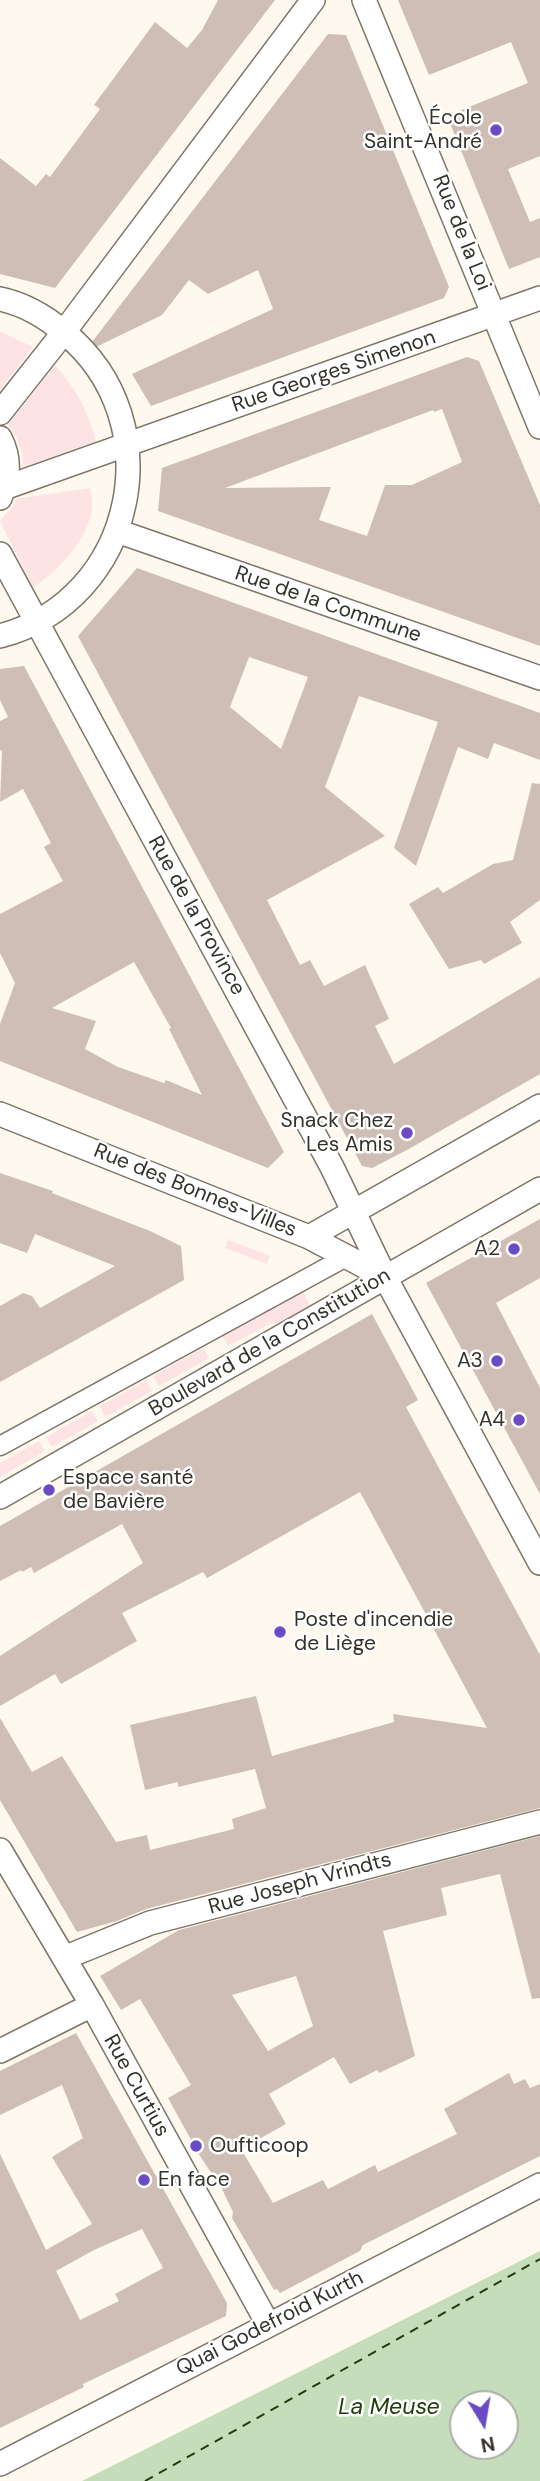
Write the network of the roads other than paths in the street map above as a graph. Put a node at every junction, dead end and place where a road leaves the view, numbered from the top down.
1 (313, 0) edge
2 (364, 0) edge
3 (540, 298) edge
4 (0, 299) edge
5 (495, 315) junction
6 (64, 332) junction
7 (0, 413) edge
8 (540, 427) edge
9 (0, 438) edge
10 (127, 444) junction
11 (2, 493) edge
12 (117, 531) junction
13 (0, 554) edge
14 (36, 622) junction
15 (0, 636) edge
16 (540, 678) edge
17 (540, 1106) edge
18 (0, 1114) edge
19 (540, 1189) edge
20 (354, 1212) junction
21 (309, 1237) junction
22 (346, 1257) junction
23 (385, 1277) junction
24 (0, 1446) edge
25 (0, 1497) edge
26 (540, 1563) edge
27 (540, 1822) edge
28 (0, 1850) edge
29 (64, 1958) junction
30 (92, 2006) junction
31 (0, 2051) edge
32 (540, 2185) edge
33 (268, 2324) junction
34 (0, 2464) edge

1 - 6 street
2 - 5 street, Rue de la Loi
3 - 5 street, Rue Georges Simenon
4 - 6 street
5 - 8 street, Rue de la Loi
5 - 10 street, Rue Georges Simenon
6 - 7 street
6 - 10 street
9 - 11 street
10 - 11 street, Rue Georges Simenon
10 - 12 street
12 - 14 street
12 - 16 street, Rue de la Commune
13 - 14 street, Rue de la Province
14 - 15 street
14 - 20 street, Rue de la Province
17 - 20 street
18 - 21 street, Rue des Bonnes-Villes
19 - 23 street, Boulevard de la Constitution
20 - 21 street
20 - 23 street, Rue de la Province
21 - 22 street, Rue des Bonnes-Villes
22 - 23 street, Rue des Bonnes-Villes
22 - 24 street, Boulevard de la Constitution
23 - 25 street, Boulevard de la Constitution
23 - 26 street, Rue de la Province
27 - 29 street, Rue Joseph Vrindts
28 - 29 street, Rue Curtius
29 - 30 street, Rue Curtius
30 - 31 street
30 - 33 street, Rue Curtius
32 - 33 street, Quai Godefroid Kurth
33 - 34 street, Quai Godefroid Kurth

